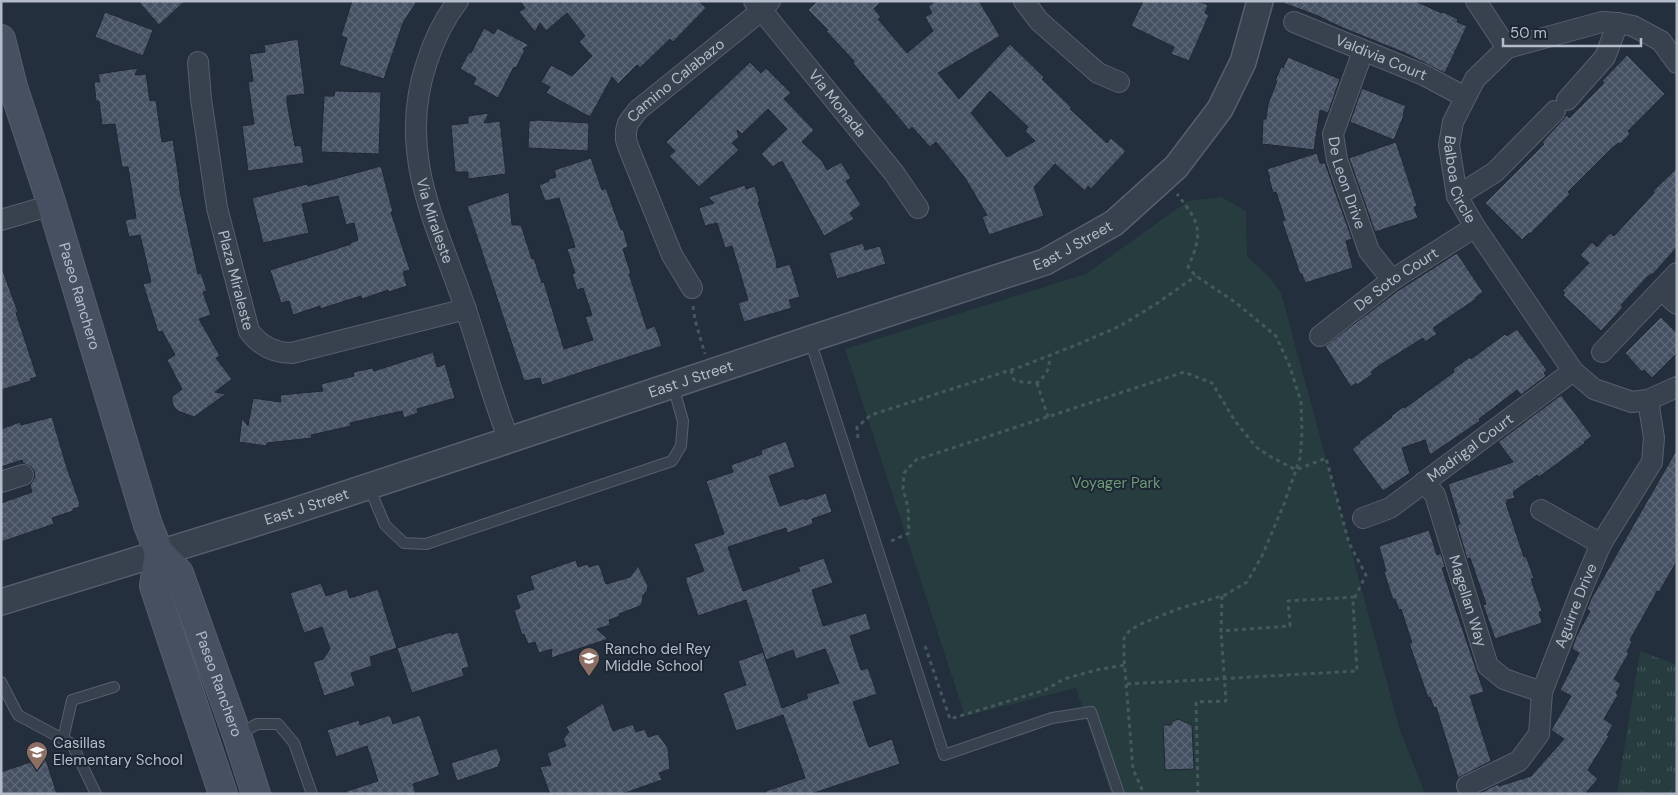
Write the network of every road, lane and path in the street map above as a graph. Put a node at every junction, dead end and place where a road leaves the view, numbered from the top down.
1 (458, 1) edge
2 (1024, 1) edge
3 (1260, 1) edge
4 (1476, 1) edge
5 (762, 4) edge
6 (1294, 22) dead end
7 (1618, 23) junction
8 (1, 39) edge
9 (1507, 48) junction
10 (1363, 51) junction
11 (198, 62) dead end
12 (1677, 63) edge
13 (1119, 82) dead end
14 (1465, 97) junction
15 (1175, 191) dead end
16 (1457, 196) junction
17 (52, 204) junction
18 (918, 208) dead end
19 (1, 220) edge
20 (1474, 227) junction
21 (1677, 273) edge
22 (1196, 276) junction
23 (1392, 280) junction
24 (692, 288) joint
25 (1661, 290) junction
26 (1677, 304) edge
27 (466, 309) junction
28 (1320, 336) dead end
29 (810, 339) junction
30 (1602, 352) dead end
31 (1049, 356) junction
32 (1010, 370) junction
33 (1573, 371) junction
34 (712, 373) junction
35 (1037, 383) junction
36 (673, 386) junction
37 (1677, 387) edge
38 (1648, 400) junction
39 (1048, 417) junction
40 (509, 440) junction
41 (858, 441) dead end
42 (1296, 470) junction
43 (23, 475) dead end
44 (1, 482) edge
45 (1424, 482) junction
46 (369, 486) junction
47 (1541, 510) dead end
48 (1363, 518) dead end
49 (888, 532) dead end
50 (1601, 544) junction
51 (160, 552) junction
52 (1222, 596) junction
53 (1355, 597) junction
54 (1, 602) edge
55 (1221, 631) junction
56 (925, 644) dead end
57 (1125, 665) junction
58 (1224, 679) junction
59 (1, 682) edge
60 (1126, 684) junction
61 (114, 687) dead end
62 (1542, 692) junction
63 (237, 735) junction
64 (63, 739) junction
65 (1467, 786) dead end
66 (96, 794) edge
67 (223, 794) edge
68 (236, 794) edge
69 (256, 794) edge
70 (312, 794) edge
71 (1119, 794) edge
72 (1144, 794) edge
73 (1198, 794) edge

1 - 27 street, Via Miraleste
2 - 13 street
3 - 29 street, East J Street
4 - 9 street
5 - 18 street, Via Monada
5 - 24 street, Camino Calabazo
6 - 10 street, Valdivia Court
7 - 9 street, Balboa Circle
7 - 12 street, Balboa Circle
7 - 16 street
8 - 17 main road, Paseo Ranchero
9 - 14 street, Balboa Circle
10 - 14 street, Valdivia Court
10 - 23 street, De Leon Drive
11 - 27 street, Plaza Miraleste
14 - 16 street, Balboa Circle
15 - 22 path
16 - 20 street, Balboa Circle
17 - 19 street
17 - 51 main road, Paseo Ranchero
20 - 23 street, De Soto Court
20 - 33 street, Balboa Circle
21 - 25 street
22 - 31 path
22 - 42 path
23 - 28 street, De Soto Court
24 - 34 path
25 - 26 street
25 - 30 street
27 - 40 street, Via Miraleste
29 - 34 street, East J Street
29 - 71 lane
31 - 32 path
31 - 35 path
32 - 35 path
32 - 41 path
33 - 38 street, Balboa Circle
33 - 45 street, Madrigal Court
34 - 36 street, East J Street
35 - 39 path
36 - 40 street, East J Street
36 - 46 lane
37 - 38 street, Balboa Circle
38 - 50 street, Aguirre Drive
39 - 42 path
39 - 49 path
40 - 46 street, East J Street
42 - 52 path
42 - 53 path
43 - 44 street
45 - 48 street, Madrigal Court
45 - 62 street, Magellan Way
46 - 51 street, East J Street
47 - 50 street
50 - 62 street, Aguirre Drive
51 - 54 street, East J Street
51 - 63 main road, Paseo Ranchero
51 - 67 main road, Paseo Ranchero
52 - 55 path
52 - 57 path
53 - 55 path
53 - 58 path
55 - 58 path
56 - 57 path
57 - 60 path
58 - 60 path
58 - 73 path
59 - 64 lane
60 - 72 path
61 - 64 lane
62 - 65 street, Aguirre Drive
63 - 68 main road
63 - 69 main road, Paseo Ranchero
63 - 70 lane
64 - 66 lane

